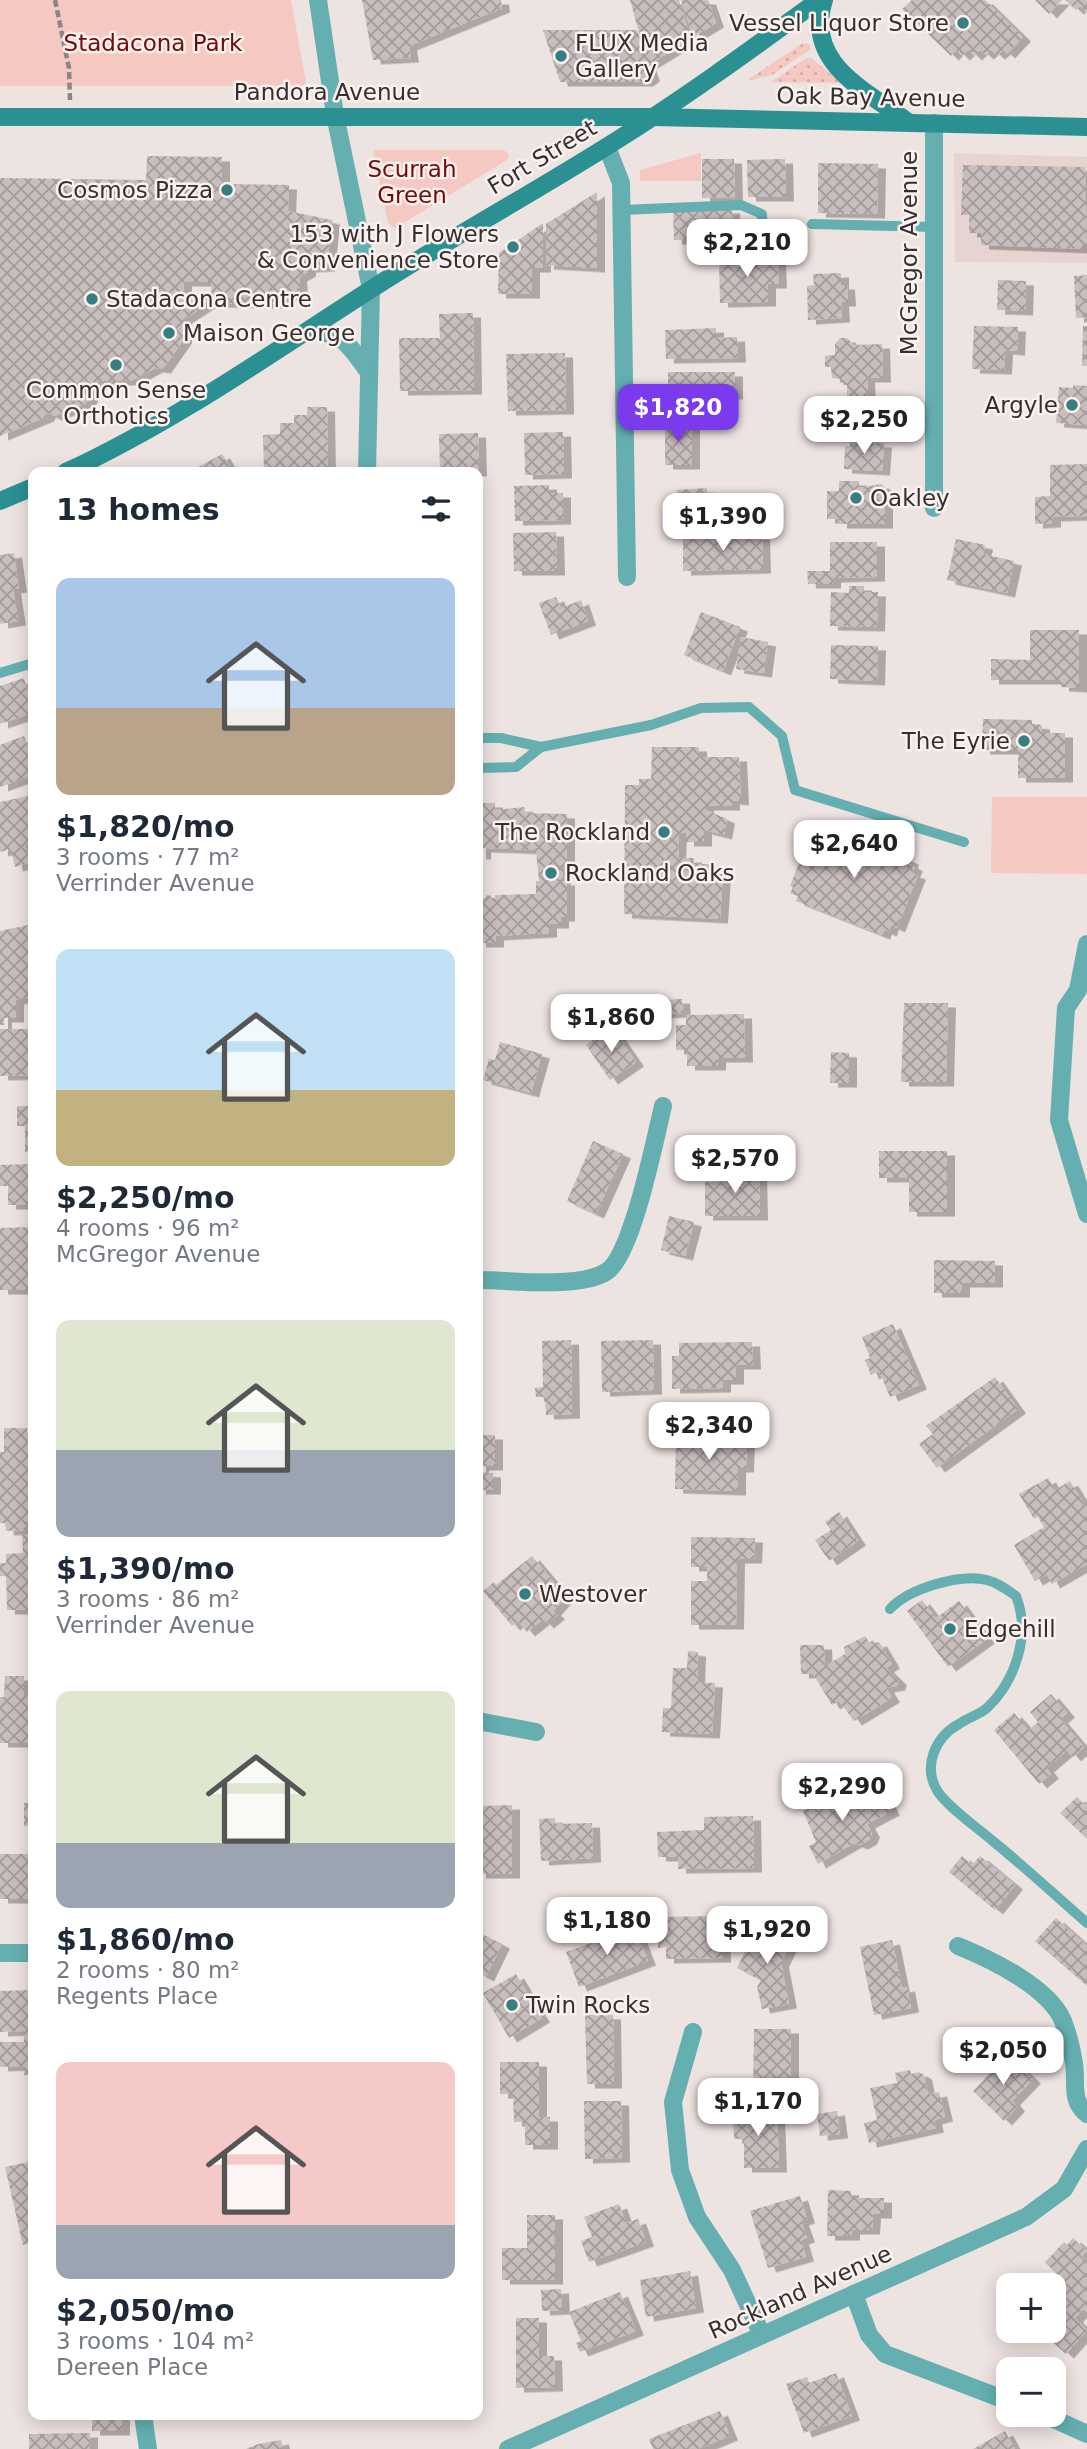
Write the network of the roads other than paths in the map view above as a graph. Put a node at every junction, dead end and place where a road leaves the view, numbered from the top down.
1 (318, 0) edge
2 (822, 0) edge
3 (335, 115) junction
4 (0, 117) edge
5 (653, 117) junction
6 (908, 122) junction
7 (934, 122) junction
8 (1087, 127) edge
9 (607, 147) junction
10 (622, 210) junction
11 (812, 224) dead end
12 (934, 227) junction
13 (762, 236) dead end
14 (371, 289) junction
15 (305, 333) junction
16 (367, 370) junction
17 (77, 467) edge
18 (367, 467) edge
19 (28, 490) edge
20 (0, 501) edge
21 (934, 509) dead end
22 (627, 577) dead end
23 (28, 665) edge
24 (0, 673) edge
25 (483, 738) edge
26 (541, 747) junction
27 (483, 768) edge
28 (964, 842) dead end
29 (1087, 944) edge
30 (1082, 997) edge
31 (663, 1106) dead end
32 (1087, 1214) edge
33 (483, 1280) edge
34 (890, 1609) dead end
35 (483, 1722) edge
36 (536, 1732) dead end
37 (1087, 1923) edge
38 (958, 1946) dead end
39 (0, 1953) edge
40 (28, 1953) edge
41 (693, 2032) dead end
42 (1087, 2114) edge
43 (1087, 2149) edge
44 (854, 2294) junction
45 (762, 2335) junction
46 (996, 2396) edge
47 (144, 2420) edge
48 (1066, 2424) edge
49 (1087, 2434) edge
50 (148, 2449) edge
51 (508, 2449) edge

1 - 3 street
2 - 5 main road, Fort Street
2 - 6 main road
3 - 4 main road, Pandora Avenue
3 - 5 main road, Pandora Avenue
3 - 14 street
5 - 6 main road, Oak Bay Avenue
5 - 9 main road, Fort Street
6 - 7 main road, Oak Bay Avenue
7 - 8 main road, Oak Bay Avenue
7 - 12 street, McGregor Avenue
9 - 10 street
9 - 14 main road, Fort Street
10 - 13 lane
10 - 22 street
11 - 12 lane
12 - 21 street, McGregor Avenue
14 - 15 main road, Fort Street
14 - 16 street
15 - 16 street
15 - 17 main road, Fort Street
16 - 18 street
19 - 20 main road
23 - 24 lane
25 - 26 lane
26 - 27 lane
26 - 28 lane
29 - 30 street
30 - 32 street
31 - 33 street
34 - 37 lane
35 - 36 street
38 - 42 street
39 - 40 street
41 - 45 street
43 - 44 street, Rockland Avenue
44 - 45 street, Rockland Avenue
44 - 46 street
45 - 51 street, Rockland Avenue
47 - 50 street
48 - 49 street

